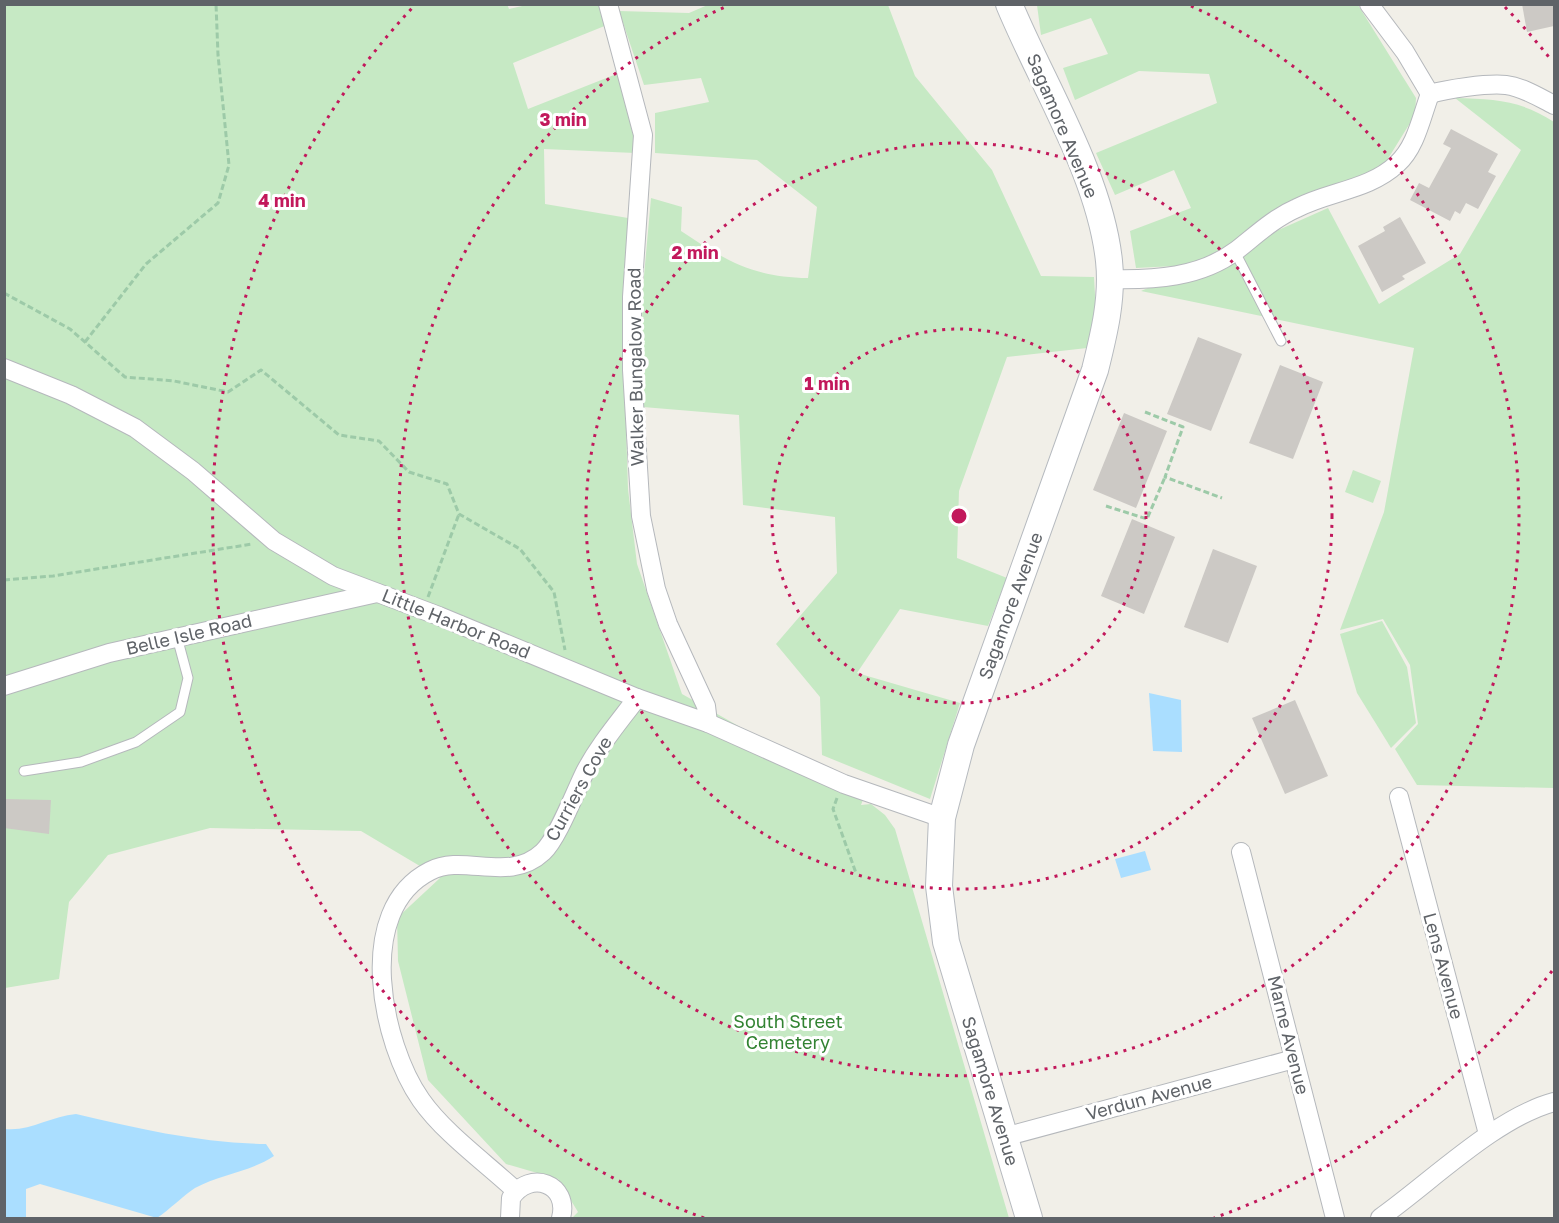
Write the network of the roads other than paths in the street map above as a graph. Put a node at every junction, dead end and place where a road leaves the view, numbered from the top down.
1 (608, 4) edge
2 (1009, 4) edge
3 (1369, 4) edge
4 (1430, 94) junction
5 (1554, 105) edge
6 (1235, 252) junction
7 (1110, 279) junction
8 (1281, 341) dead end
9 (4, 368) edge
10 (377, 593) junction
11 (177, 637) junction
12 (4, 686) edge
13 (637, 698) junction
14 (708, 723) junction
15 (24, 771) dead end
16 (1399, 797) dead end
17 (942, 818) junction
18 (1241, 852) dead end
19 (1294, 1059) junction
20 (1554, 1102) edge
21 (1488, 1134) junction
22 (1004, 1137) junction
23 (516, 1191) junction
24 (510, 1218) edge
25 (561, 1218) edge
26 (1029, 1218) edge
27 (1335, 1218) edge
28 (1380, 1218) edge

1 - 14 street, Walker Bungalow Road
2 - 7 main road, Sagamore Avenue
3 - 4 street
4 - 5 street
4 - 6 street
6 - 7 street
6 - 8 lane
7 - 17 main road, Sagamore Avenue
9 - 10 street, Little Harbor Road
10 - 11 street, Belle Isle Road
10 - 13 street, Little Harbor Road
11 - 12 street, Belle Isle Road
11 - 15 lane
13 - 14 street, Little Harbor Road
13 - 23 street, Curriers Cove
14 - 17 street, Little Harbor Road
16 - 21 street, Lens Avenue
17 - 22 main road, Sagamore Avenue
18 - 19 street, Marne Avenue
19 - 22 street, Verdun Avenue
19 - 27 street, Marne Avenue
20 - 21 street
21 - 28 street
22 - 26 main road, Sagamore Avenue
23 - 24 street
23 - 25 street

